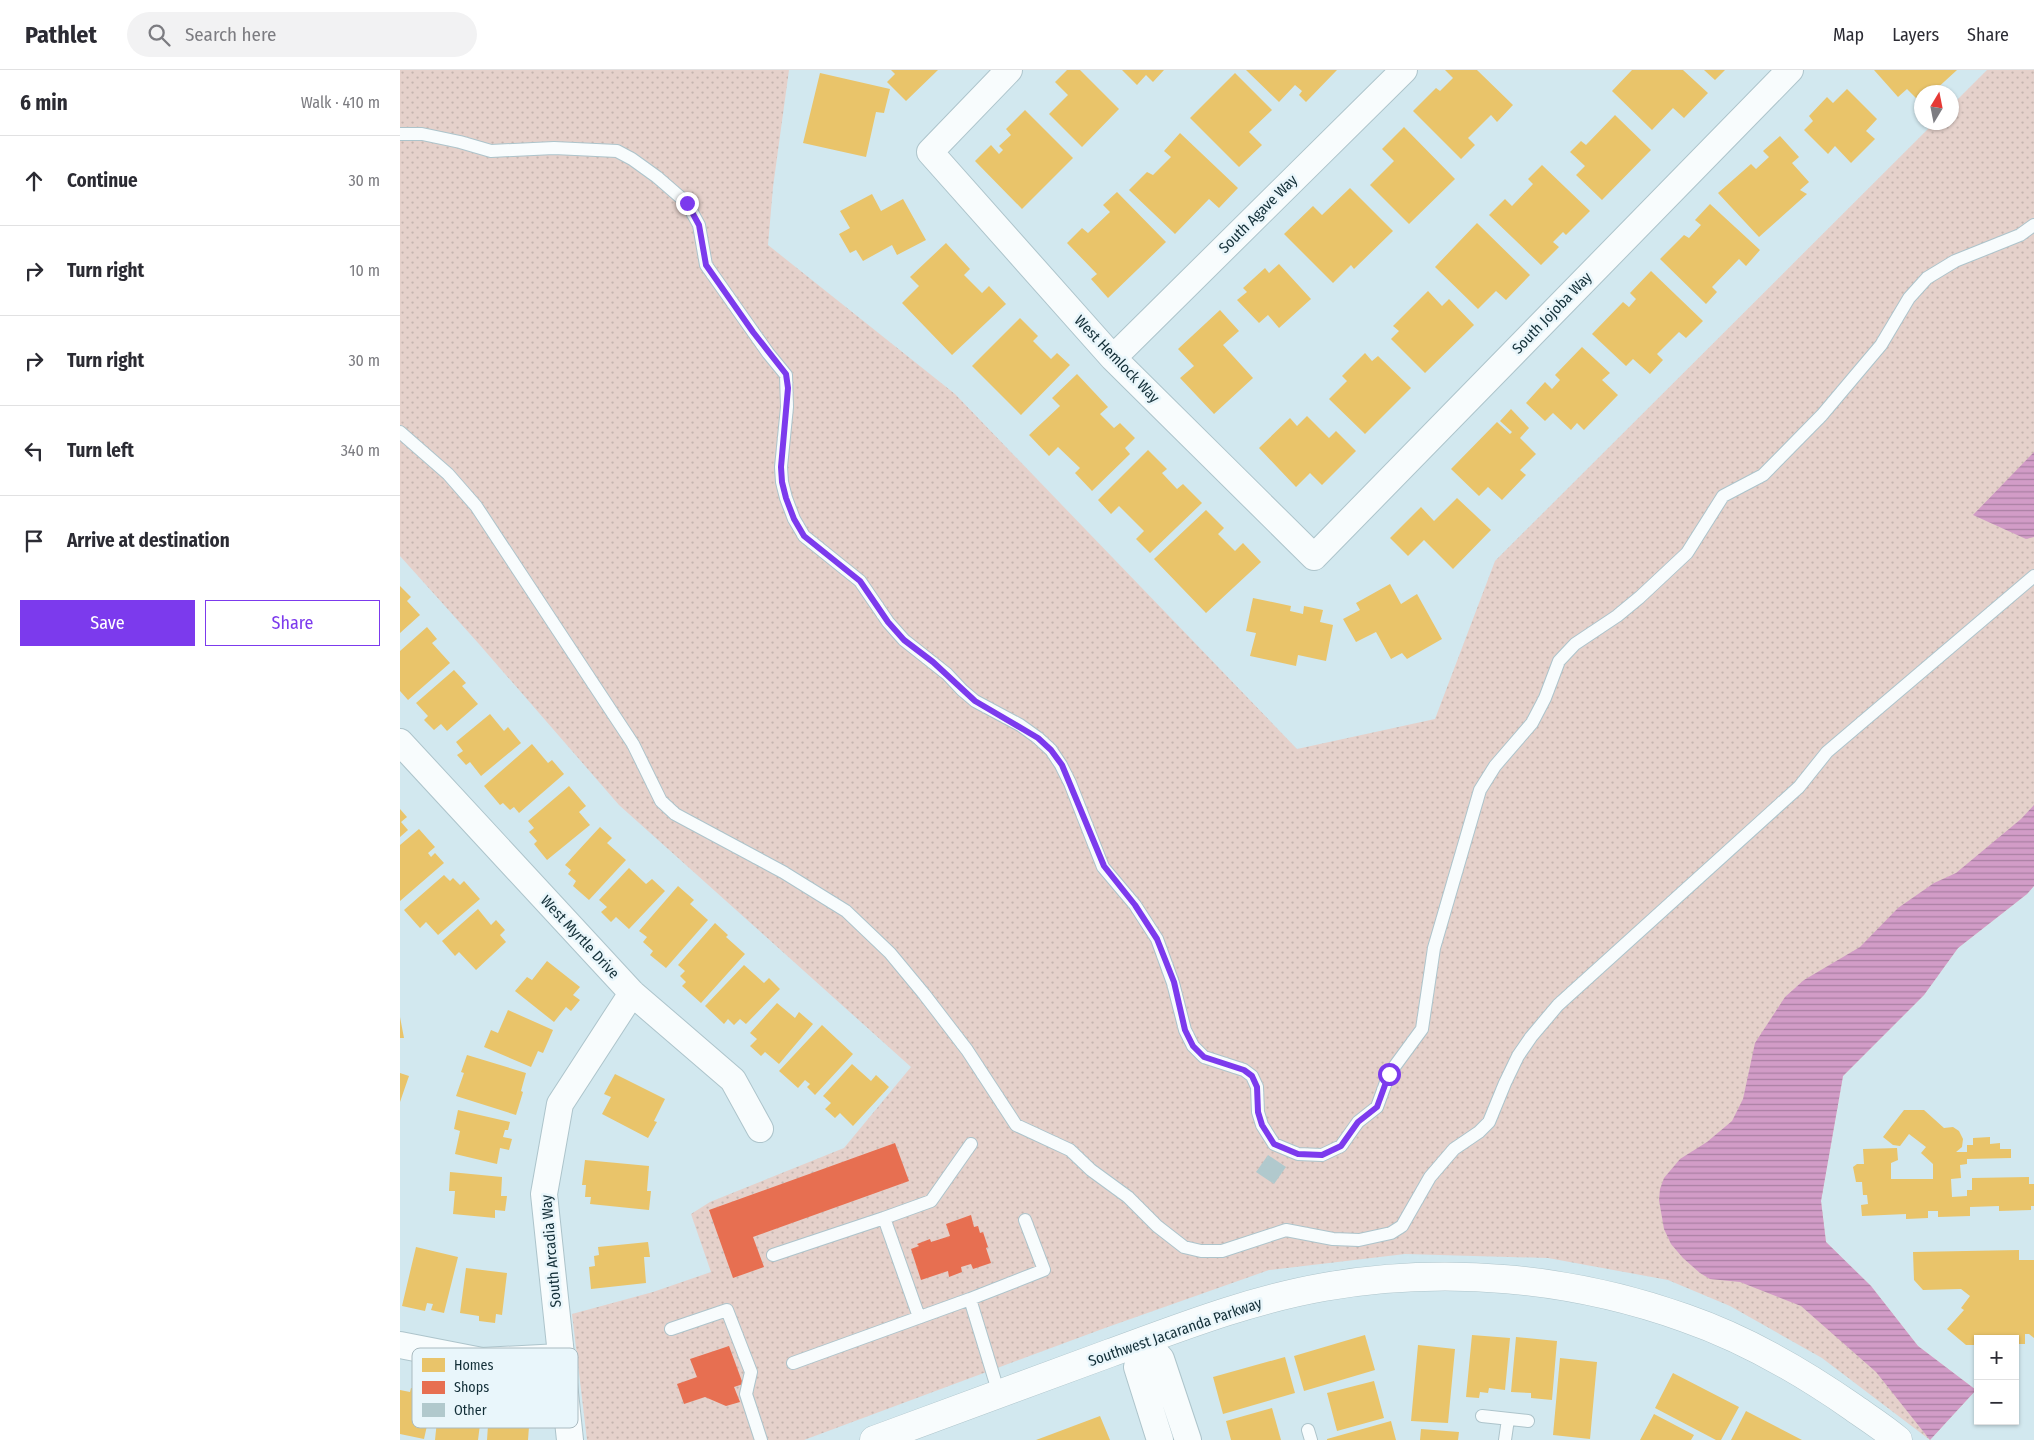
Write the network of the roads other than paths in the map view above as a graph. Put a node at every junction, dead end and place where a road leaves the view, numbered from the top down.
1 (1009, 70) edge
2 (1404, 70) edge
3 (1790, 70) edge
4 (400, 134) edge
5 (2034, 225) edge
6 (1113, 358) junction
7 (400, 432) edge
8 (1314, 557) joint
9 (2034, 576) edge
10 (400, 742) edge
11 (632, 993) junction
12 (760, 1129) dead end
13 (971, 1144) dead end
14 (884, 1218) junction
15 (1025, 1220) dead end
16 (773, 1255) dead end
17 (970, 1299) junction
18 (919, 1317) junction
19 (671, 1330) dead end
20 (1145, 1341) junction
21 (400, 1345) edge
22 (415, 1348) edge
23 (559, 1348) edge
24 (793, 1363) dead end
25 (999, 1394) junction
26 (1482, 1416) dead end
27 (1508, 1419) junction
28 (1528, 1421) dead end
29 (761, 1440) edge
30 (874, 1440) edge
31 (1160, 1440) edge
32 (1188, 1440) edge
33 (1505, 1440) edge
34 (1898, 1440) edge

1 - 6 street, West Hemlock Way
2 - 6 street, South Agave Way
3 - 8 street, South Jojoba Way
4 - 5 lane
6 - 8 street, West Hemlock Way
7 - 9 lane
10 - 11 street, West Myrtle Drive
11 - 12 street, West Myrtle Drive
11 - 23 street, South Arcadia Way
13 - 14 lane
14 - 16 lane
14 - 18 lane
15 - 17 lane
17 - 18 lane
17 - 25 lane
18 - 24 lane
19 - 29 lane
20 - 25 street, Southwest Jacaranda Parkway
20 - 31 street
20 - 32 street
20 - 34 street, Southwest Jacaranda Parkway
21 - 22 street
25 - 30 street, Southwest Jacaranda Parkway
26 - 27 lane
27 - 28 lane
27 - 33 lane

